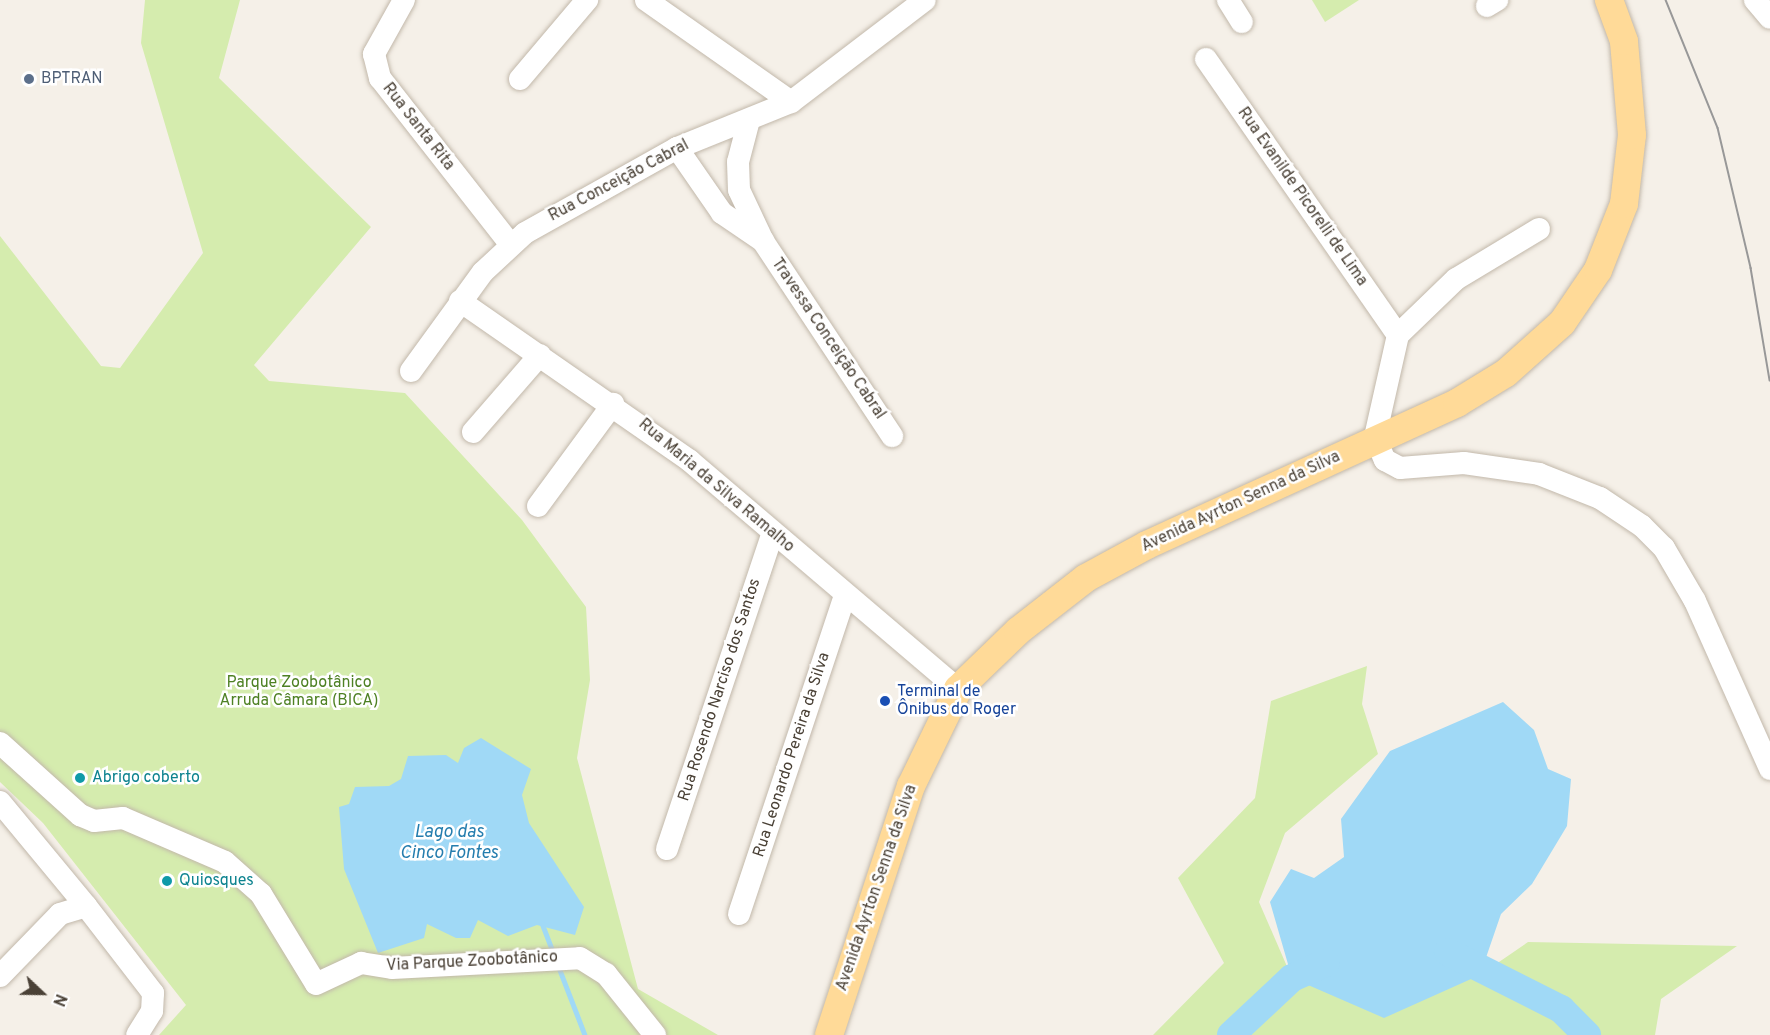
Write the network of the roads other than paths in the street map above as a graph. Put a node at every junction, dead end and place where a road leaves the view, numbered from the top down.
1 (404, 0) edge
2 (587, 0) edge
3 (646, 0) edge
4 (925, 0) edge
5 (1228, 0) edge
6 (1609, 0) edge
7 (1755, 0) edge
8 (1770, 18) edge
9 (1242, 22) dead end
10 (1206, 59) dead end
11 (520, 79) dead end
12 (791, 102) junction
13 (749, 120) junction
14 (677, 147) junction
15 (1539, 230) dead end
16 (763, 241) junction
17 (510, 244) junction
18 (460, 301) junction
19 (1398, 335) junction
20 (540, 355) junction
21 (411, 371) dead end
22 (613, 404) junction
23 (473, 432) dead end
24 (892, 436) dead end
25 (1375, 437) junction
26 (538, 506) dead end
27 (772, 532) junction
28 (845, 595) junction
29 (958, 689) junction
30 (0, 743) edge
31 (1770, 769) edge
32 (0, 802) edge
33 (667, 849) dead end
34 (86, 906) junction
35 (739, 914) dead end
36 (0, 976) edge
37 (137, 1035) edge
38 (656, 1035) edge
39 (829, 1035) edge

1 - 17 street, Rua Santa Rita
2 - 11 street
3 - 12 street
4 - 12 street, Rua Conceição Cabral
5 - 9 street
6 - 25 main road, Avenida Ayrton Senna da Silva
7 - 8 street
10 - 19 street, Rua Evanilde Picorelli de Lima
12 - 13 street, Rua Conceição Cabral
13 - 14 street, Rua Conceição Cabral
13 - 16 street, Travessa Conceição Cabral
14 - 16 street, Travessa Conceição Cabral
14 - 17 street, Rua Conceição Cabral
15 - 19 street
16 - 24 street, Travessa Conceição Cabral
17 - 18 street, Rua Conceição Cabral
18 - 20 street, Rua Maria da Silva Ramalho
18 - 21 street, Rua Conceição Cabral
19 - 25 street
20 - 22 street, Rua Maria da Silva Ramalho
20 - 23 street
22 - 26 street
22 - 27 street, Rua Maria da Silva Ramalho
25 - 29 main road, Avenida Ayrton Senna da Silva
25 - 31 street
27 - 28 street, Rua Maria da Silva Ramalho
27 - 33 street, Rua Rosendo Narciso dos Santos
28 - 29 street, Rua Maria da Silva Ramalho
28 - 35 street, Rua Leonardo Pereira da Silva
29 - 39 main road, Avenida Ayrton Senna da Silva
30 - 38 street, Via Parque Zoobotânico
32 - 34 street
34 - 36 street
34 - 37 street

